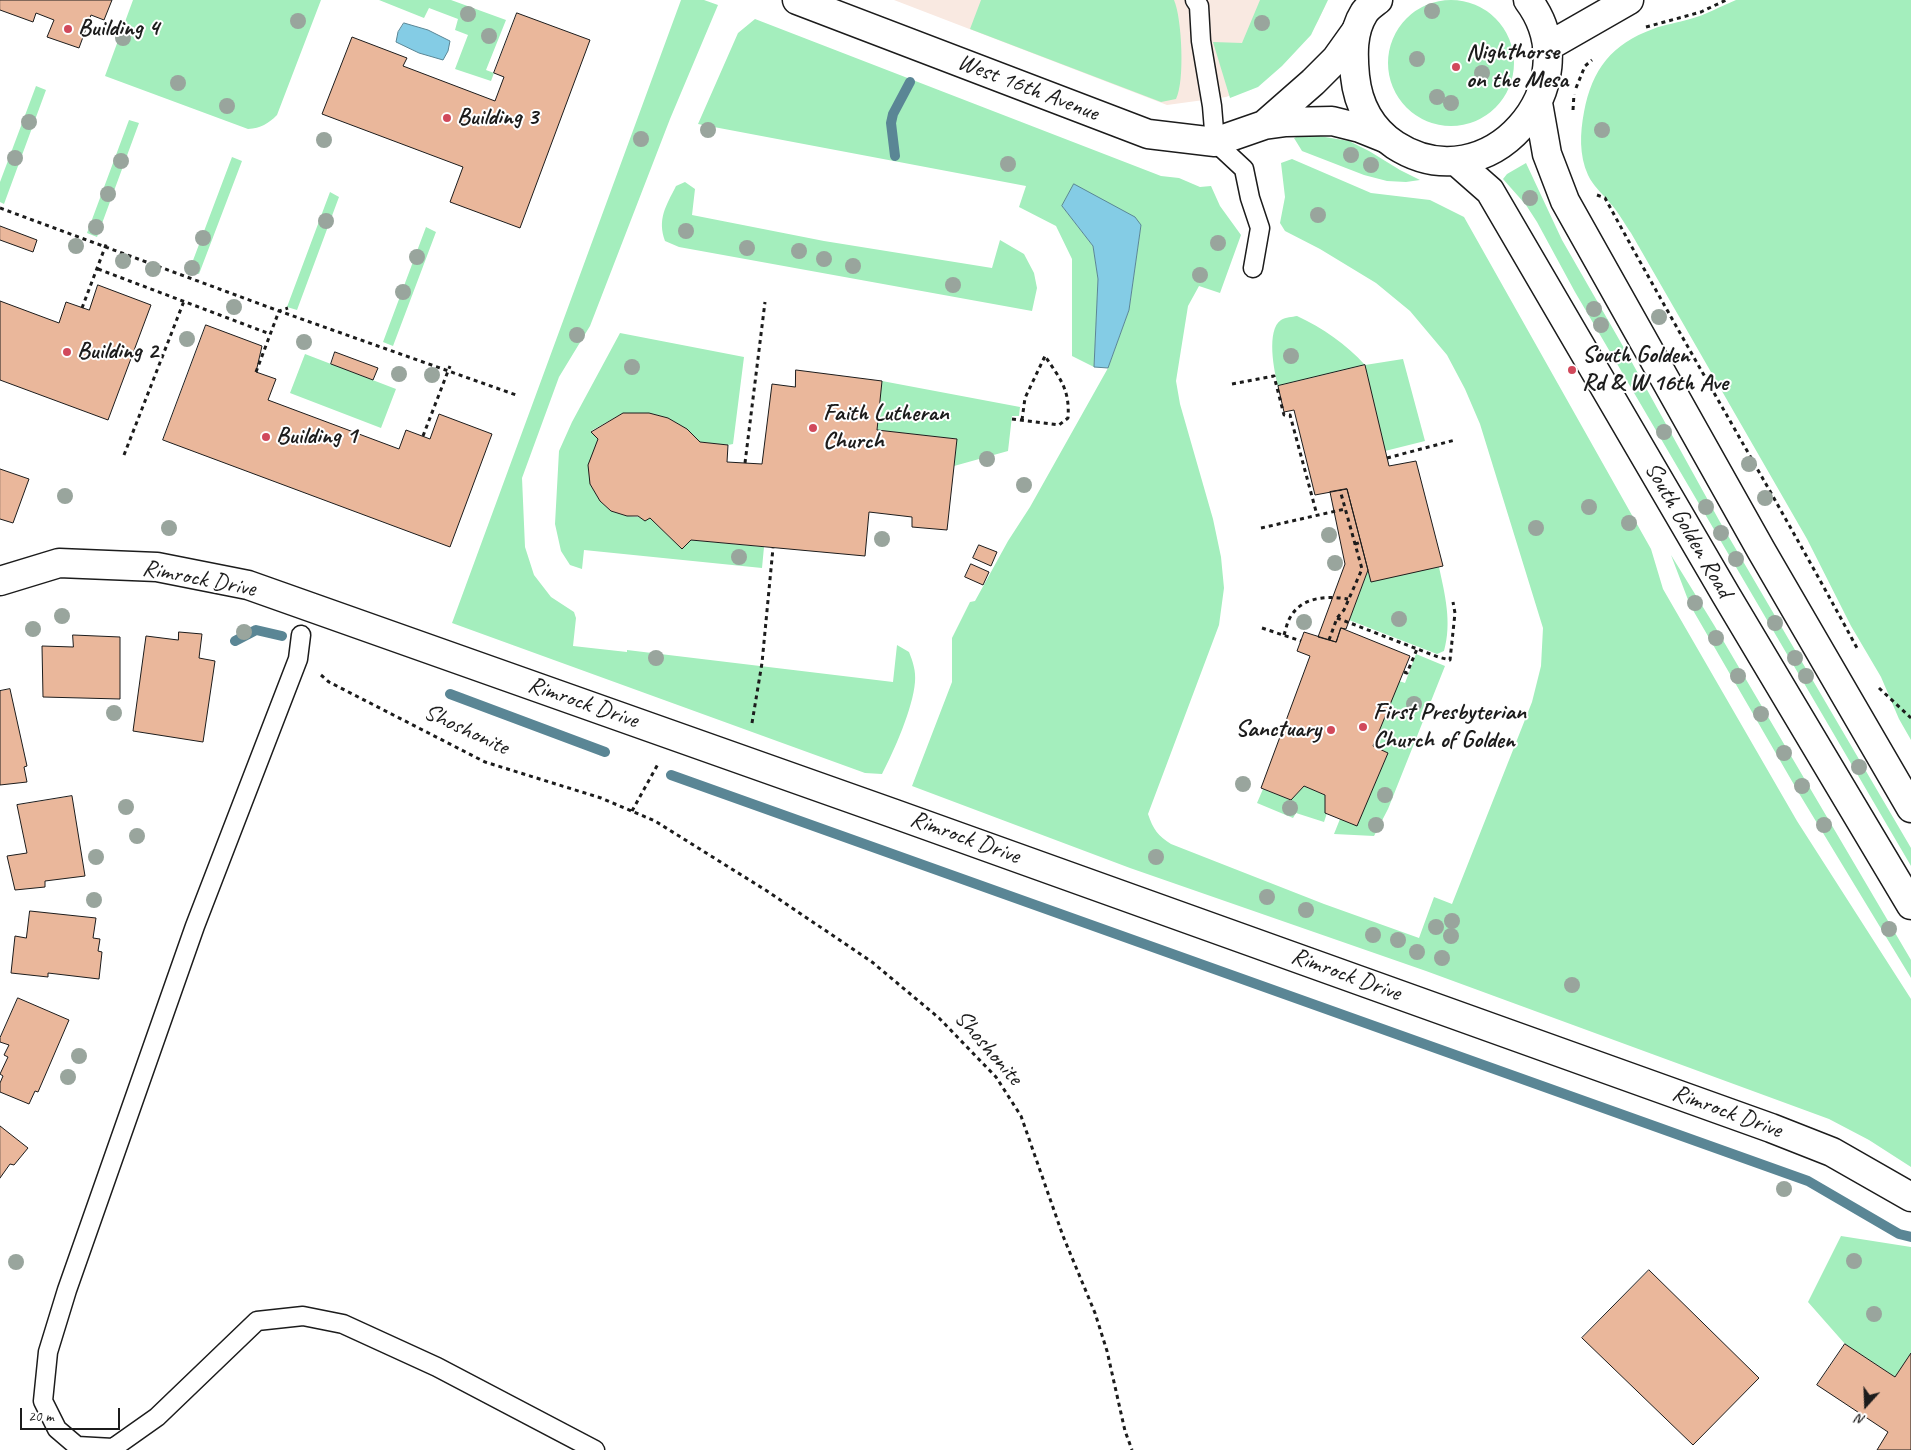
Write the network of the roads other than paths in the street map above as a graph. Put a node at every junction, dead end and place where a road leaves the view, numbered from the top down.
1 (797, 0) edge
2 (1195, 0) edge
3 (1528, 0) edge
4 (1630, 0) edge
5 (1365, 11) edge
6 (1547, 46) junction
7 (1538, 103) junction
8 (1264, 125) junction
9 (1386, 138) junction
10 (1215, 142) junction
11 (1456, 162) junction
12 (1253, 268) dead end
13 (0, 581) edge
14 (301, 635) dead end
15 (1911, 808) edge
16 (1911, 905) edge
17 (1911, 1197) edge
18 (595, 1450) edge

1 - 10 street, West 16th Avenue
2 - 10 lane
3 - 6 street
4 - 6 street
5 - 8 street, West 16th Avenue
5 - 9 street
6 - 7 street
7 - 11 street
7 - 15 street
8 - 9 street, West 16th Avenue
8 - 10 street, West 16th Avenue
9 - 11 street
10 - 12 lane
11 - 16 street, South Golden Road
13 - 17 street, Rimrock Drive
14 - 18 lane

